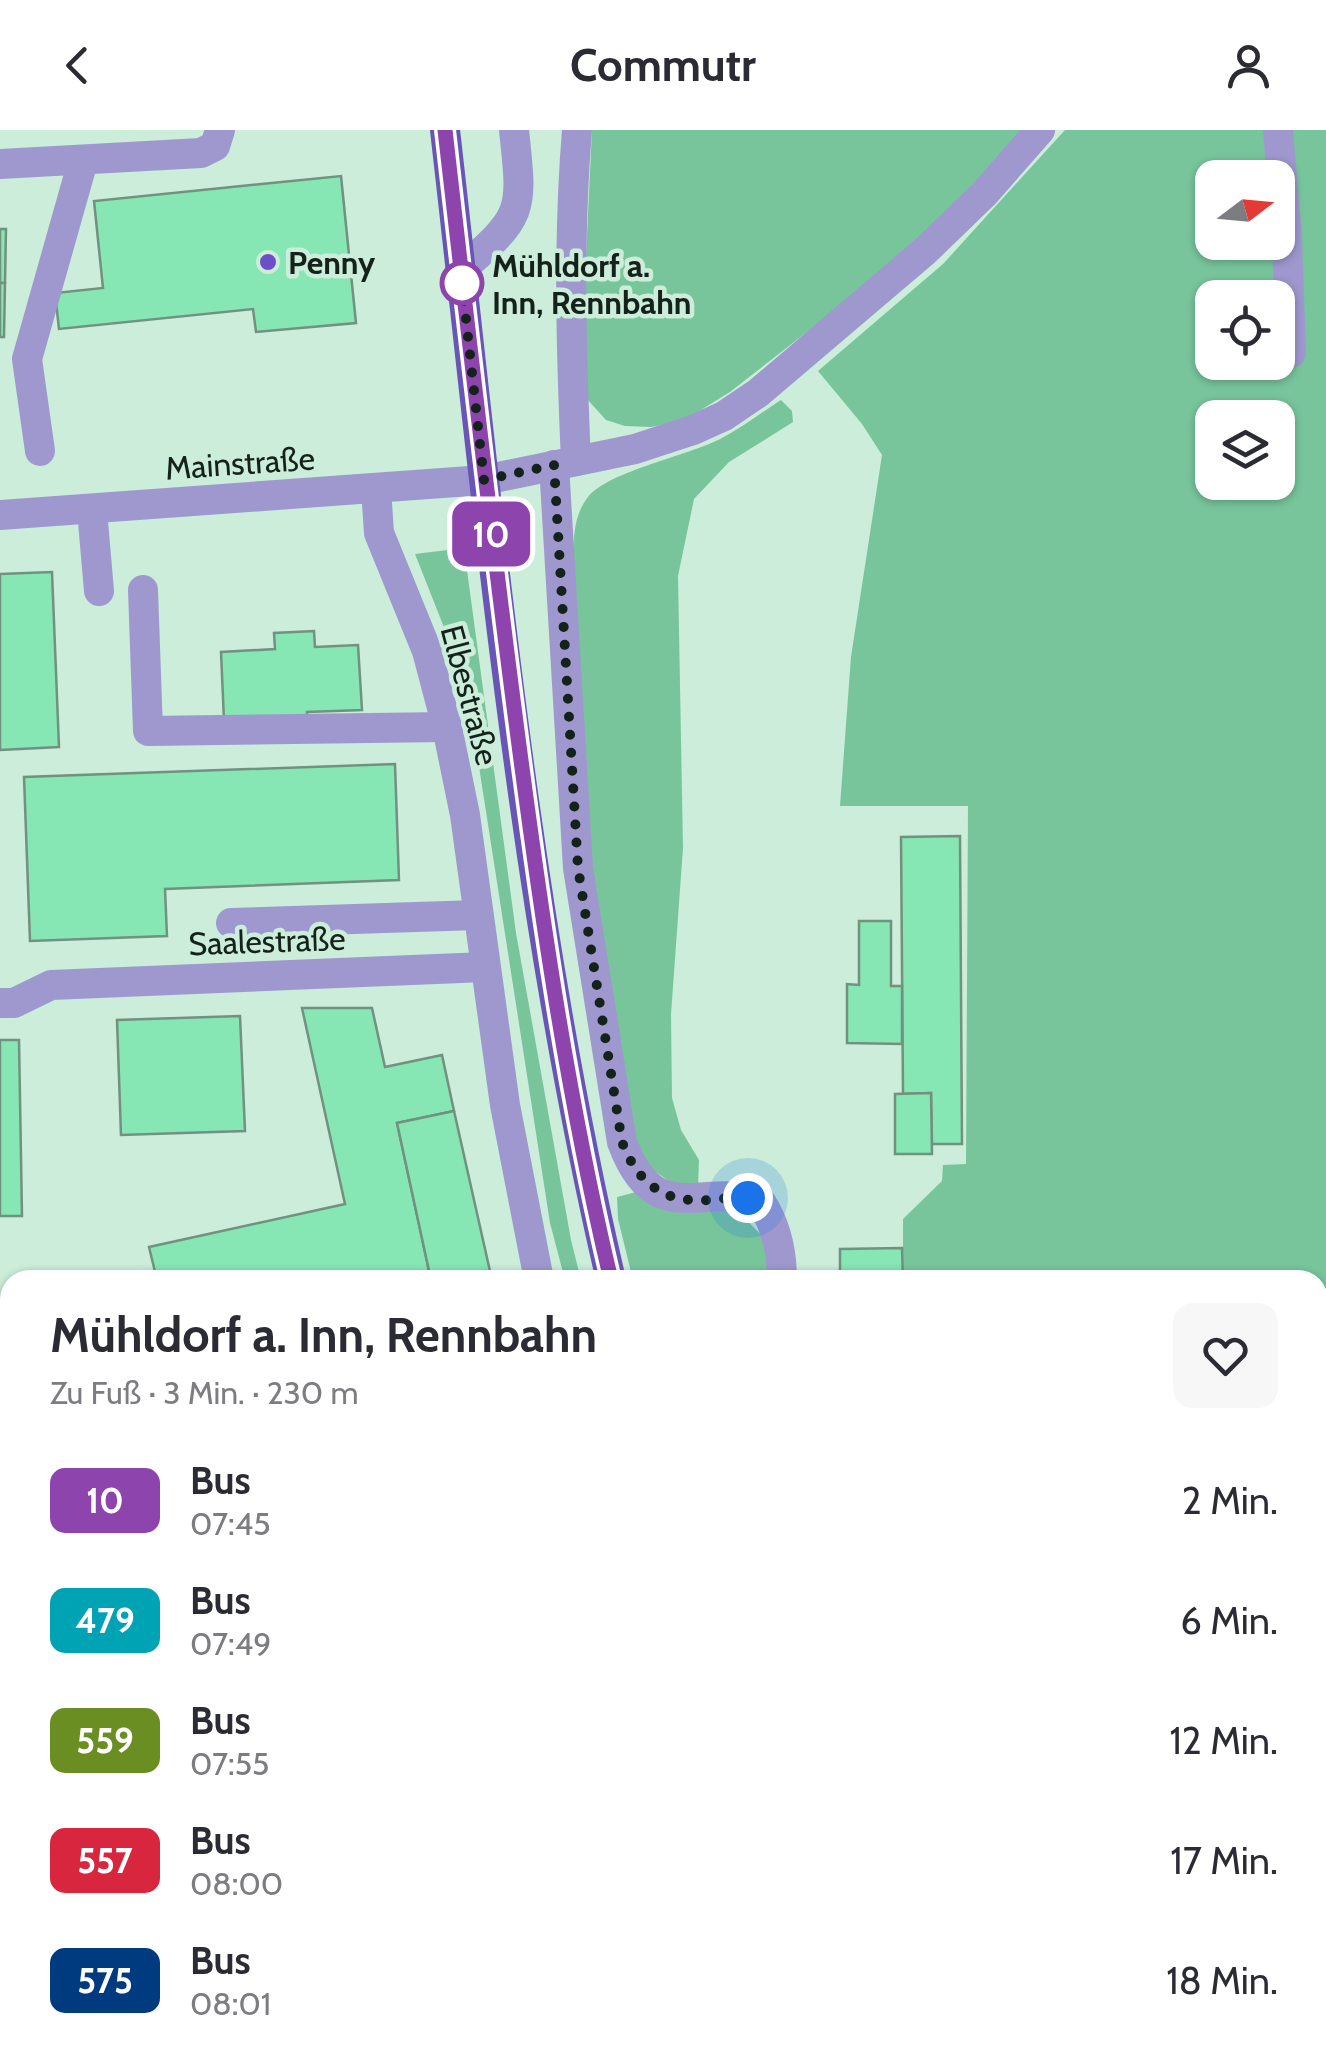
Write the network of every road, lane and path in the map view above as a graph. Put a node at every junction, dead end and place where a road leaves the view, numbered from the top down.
1 (445, 130) edge
2 (514, 130) edge
3 (577, 130) edge
4 (1040, 130) edge
5 (1278, 130) edge
6 (211, 142) edge
7 (83, 162) junction
8 (0, 164) edge
9 (461, 270) junction
10 (1287, 280) edge
11 (40, 452) dead end
12 (565, 463) junction
13 (484, 480) junction
14 (376, 488) junction
15 (92, 510) junction
16 (0, 515) edge
17 (142, 590) dead end
18 (99, 591) dead end
19 (447, 727) junction
20 (478, 915) junction
21 (231, 923) dead end
22 (486, 966) junction
23 (0, 1003) edge
24 (537, 1270) edge
25 (609, 1270) edge
26 (780, 1270) edge

1 - 9 main road
2 - 9 street
3 - 12 street
4 - 12 street, Mainstraße
5 - 10 street
6 - 7 street
7 - 8 street
7 - 11 street
9 - 13 main road
12 - 13 street, Mainstraße
12 - 26 street
13 - 14 street, Mainstraße
13 - 25 main road
14 - 15 street, Mainstraße
14 - 19 street, Elbestraße
15 - 16 street, Mainstraße
15 - 18 street
17 - 19 street
19 - 20 street, Elbestraße
20 - 21 street
20 - 22 street, Elbestraße
22 - 23 street, Saalestraße
22 - 24 street, Elbestraße

